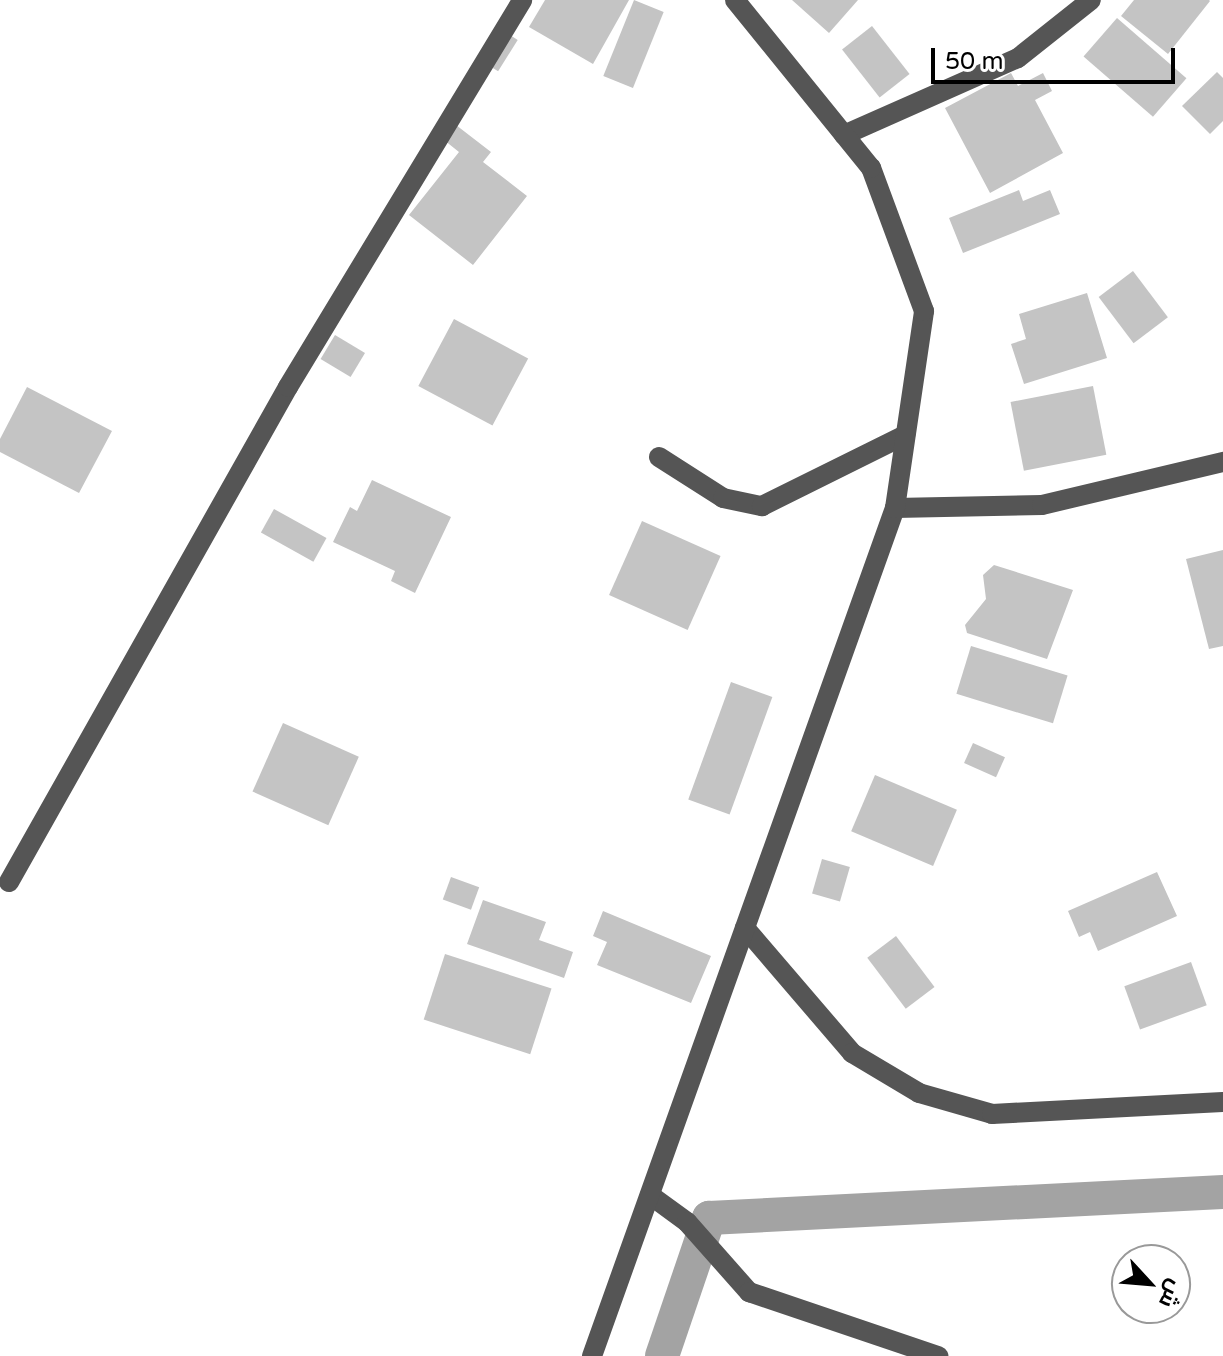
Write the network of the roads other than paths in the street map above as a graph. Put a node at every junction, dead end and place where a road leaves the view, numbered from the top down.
1 (522, 0) edge
2 (735, 0) edge
3 (1091, 0) edge
4 (844, 135) junction
5 (905, 435) junction
6 (659, 457) dead end
7 (1223, 462) edge
8 (895, 508) junction
9 (9, 882) dead end
10 (745, 928) junction
11 (1223, 1102) edge
12 (650, 1195) junction
13 (592, 1356) edge
14 (938, 1356) edge

1 - 9 street
2 - 4 street
3 - 4 street
4 - 5 street
5 - 6 street
5 - 8 street
7 - 8 street
8 - 10 street
10 - 11 street
10 - 12 street
12 - 13 street
12 - 14 street

